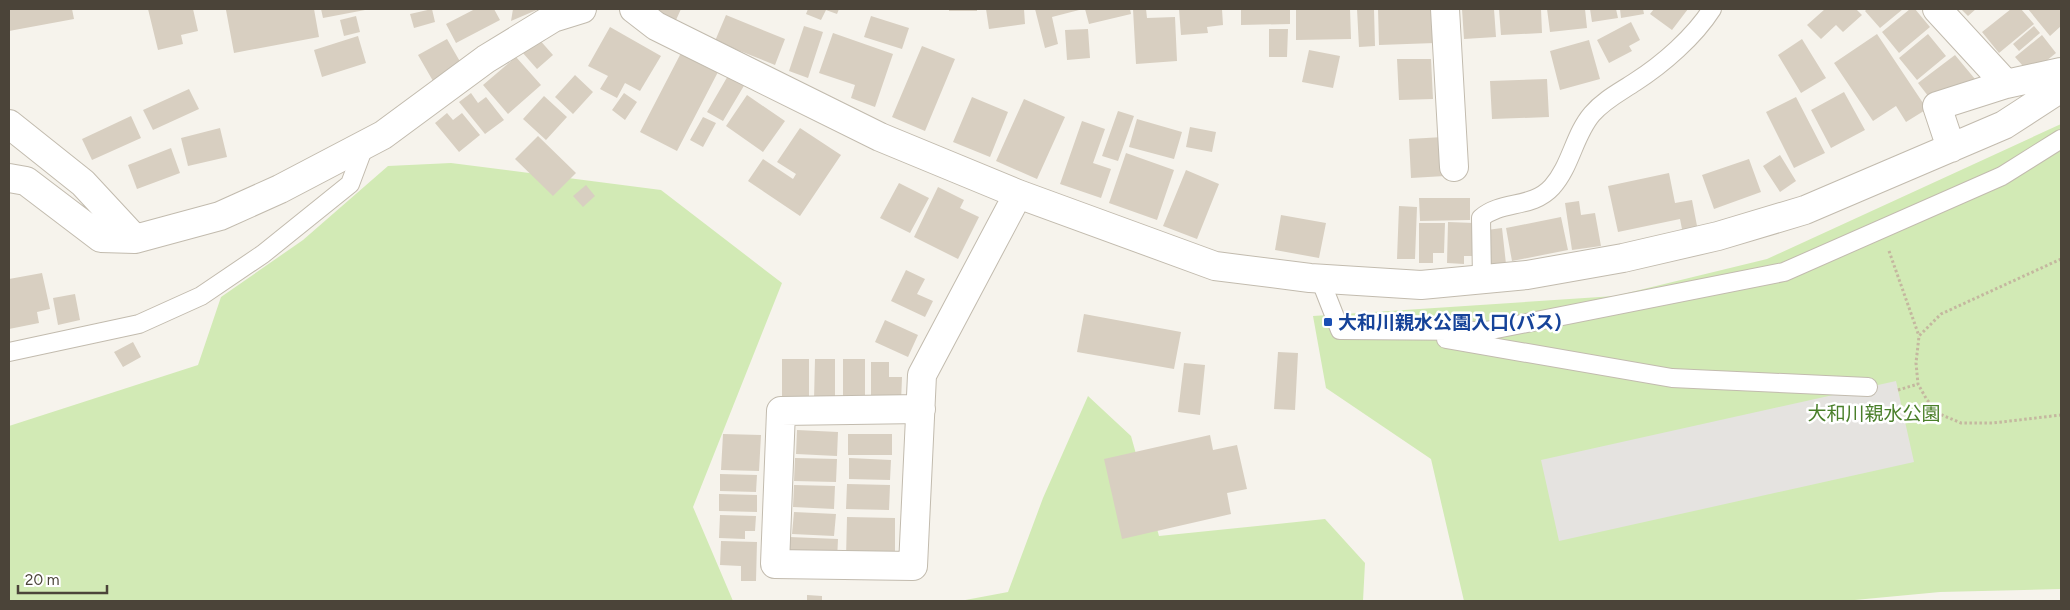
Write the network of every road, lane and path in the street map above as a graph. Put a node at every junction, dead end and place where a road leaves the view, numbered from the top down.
1 (582, 9) edge
2 (634, 9) edge
3 (1445, 9) edge
4 (1712, 9) edge
5 (1937, 9) edge
6 (2061, 72) edge
7 (2006, 84) junction
8 (2061, 88) edge
9 (9, 124) edge
10 (2061, 139) edge
11 (365, 144) junction
12 (1951, 148) junction
13 (1454, 167) dead end
14 (9, 178) edge
15 (1018, 194) junction
16 (1881, 230) junction
17 (135, 239) junction
18 (2061, 259) edge
19 (1320, 279) junction
20 (1482, 279) junction
21 (1394, 330) junction
22 (1919, 336) junction
23 (9, 352) edge
24 (1918, 384) junction
25 (1868, 387) dead end
26 (1898, 390) dead end
27 (921, 409) junction
28 (2061, 415) edge

1 - 11 street
2 - 15 street
3 - 13 street
4 - 20 lane
5 - 7 street
6 - 7 street
7 - 12 street
8 - 12 street
9 - 17 street
10 - 16 lane
11 - 17 street
11 - 23 lane
12 - 20 street
14 - 17 street
15 - 19 street
15 - 27 street
16 - 21 lane
16 - 22 path
18 - 22 path
19 - 20 street
19 - 21 lane
21 - 25 lane
22 - 24 path
24 - 26 path
24 - 28 path
27 - 27 street

